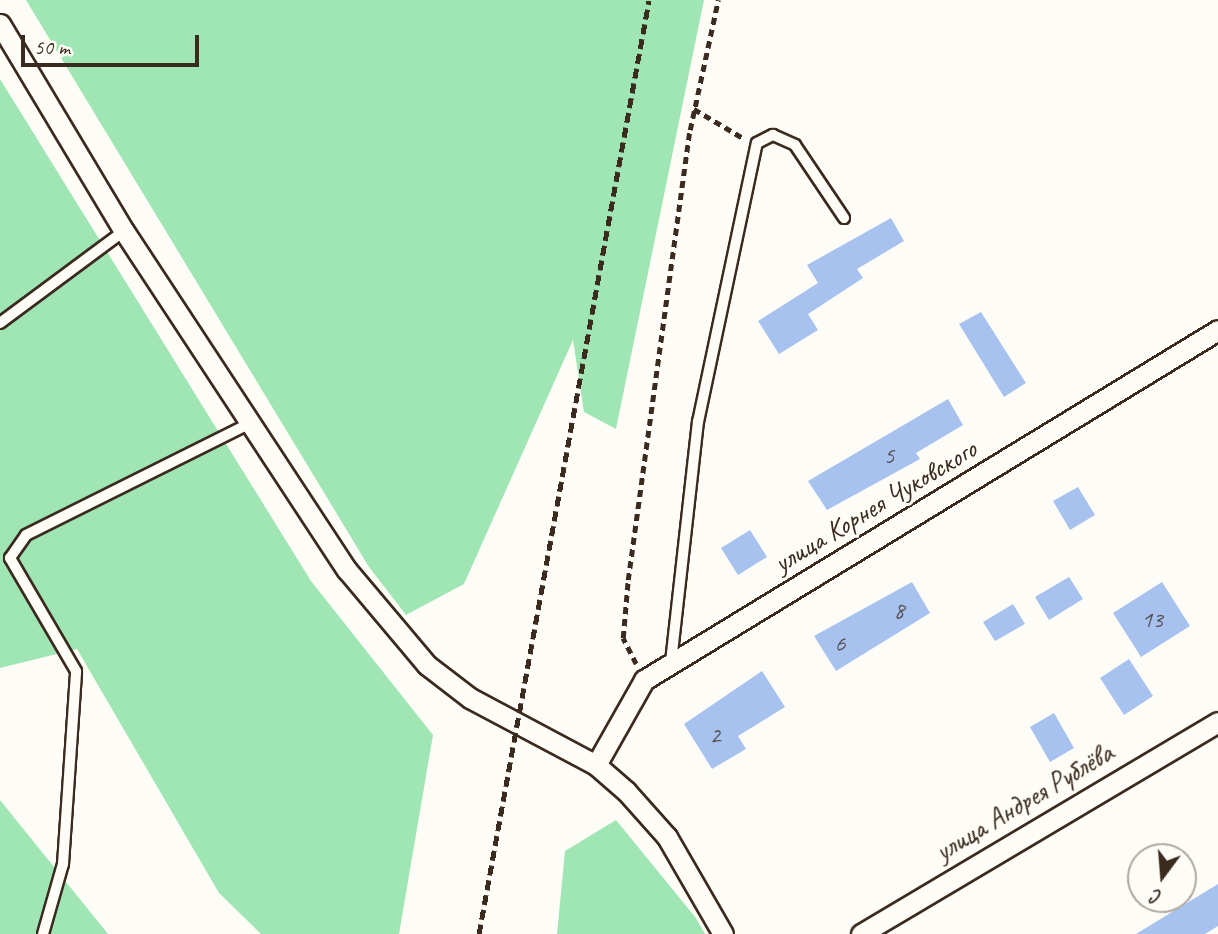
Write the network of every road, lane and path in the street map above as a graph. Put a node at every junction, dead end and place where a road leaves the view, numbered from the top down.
1 (718, 0) edge
2 (0, 24) edge
3 (694, 109) junction
4 (757, 143) junction
5 (844, 218) dead end
6 (124, 231) junction
7 (0, 323) edge
8 (1218, 330) edge
9 (247, 425) junction
10 (671, 663) junction
11 (644, 680) junction
12 (1218, 722) edge
13 (596, 765) junction
14 (43, 934) edge
15 (723, 934) edge
16 (861, 934) edge

1 - 3 path
2 - 6 street
3 - 4 path
3 - 11 path
4 - 5 lane
4 - 10 lane
6 - 7 lane
6 - 9 street
8 - 10 street, улица Корнея Чуковского
9 - 13 street
9 - 14 lane
10 - 11 street, улица Корнея Чуковского
11 - 13 street, улица Корнея Чуковского
12 - 16 street, улица Андрея Рублёва
13 - 15 street

